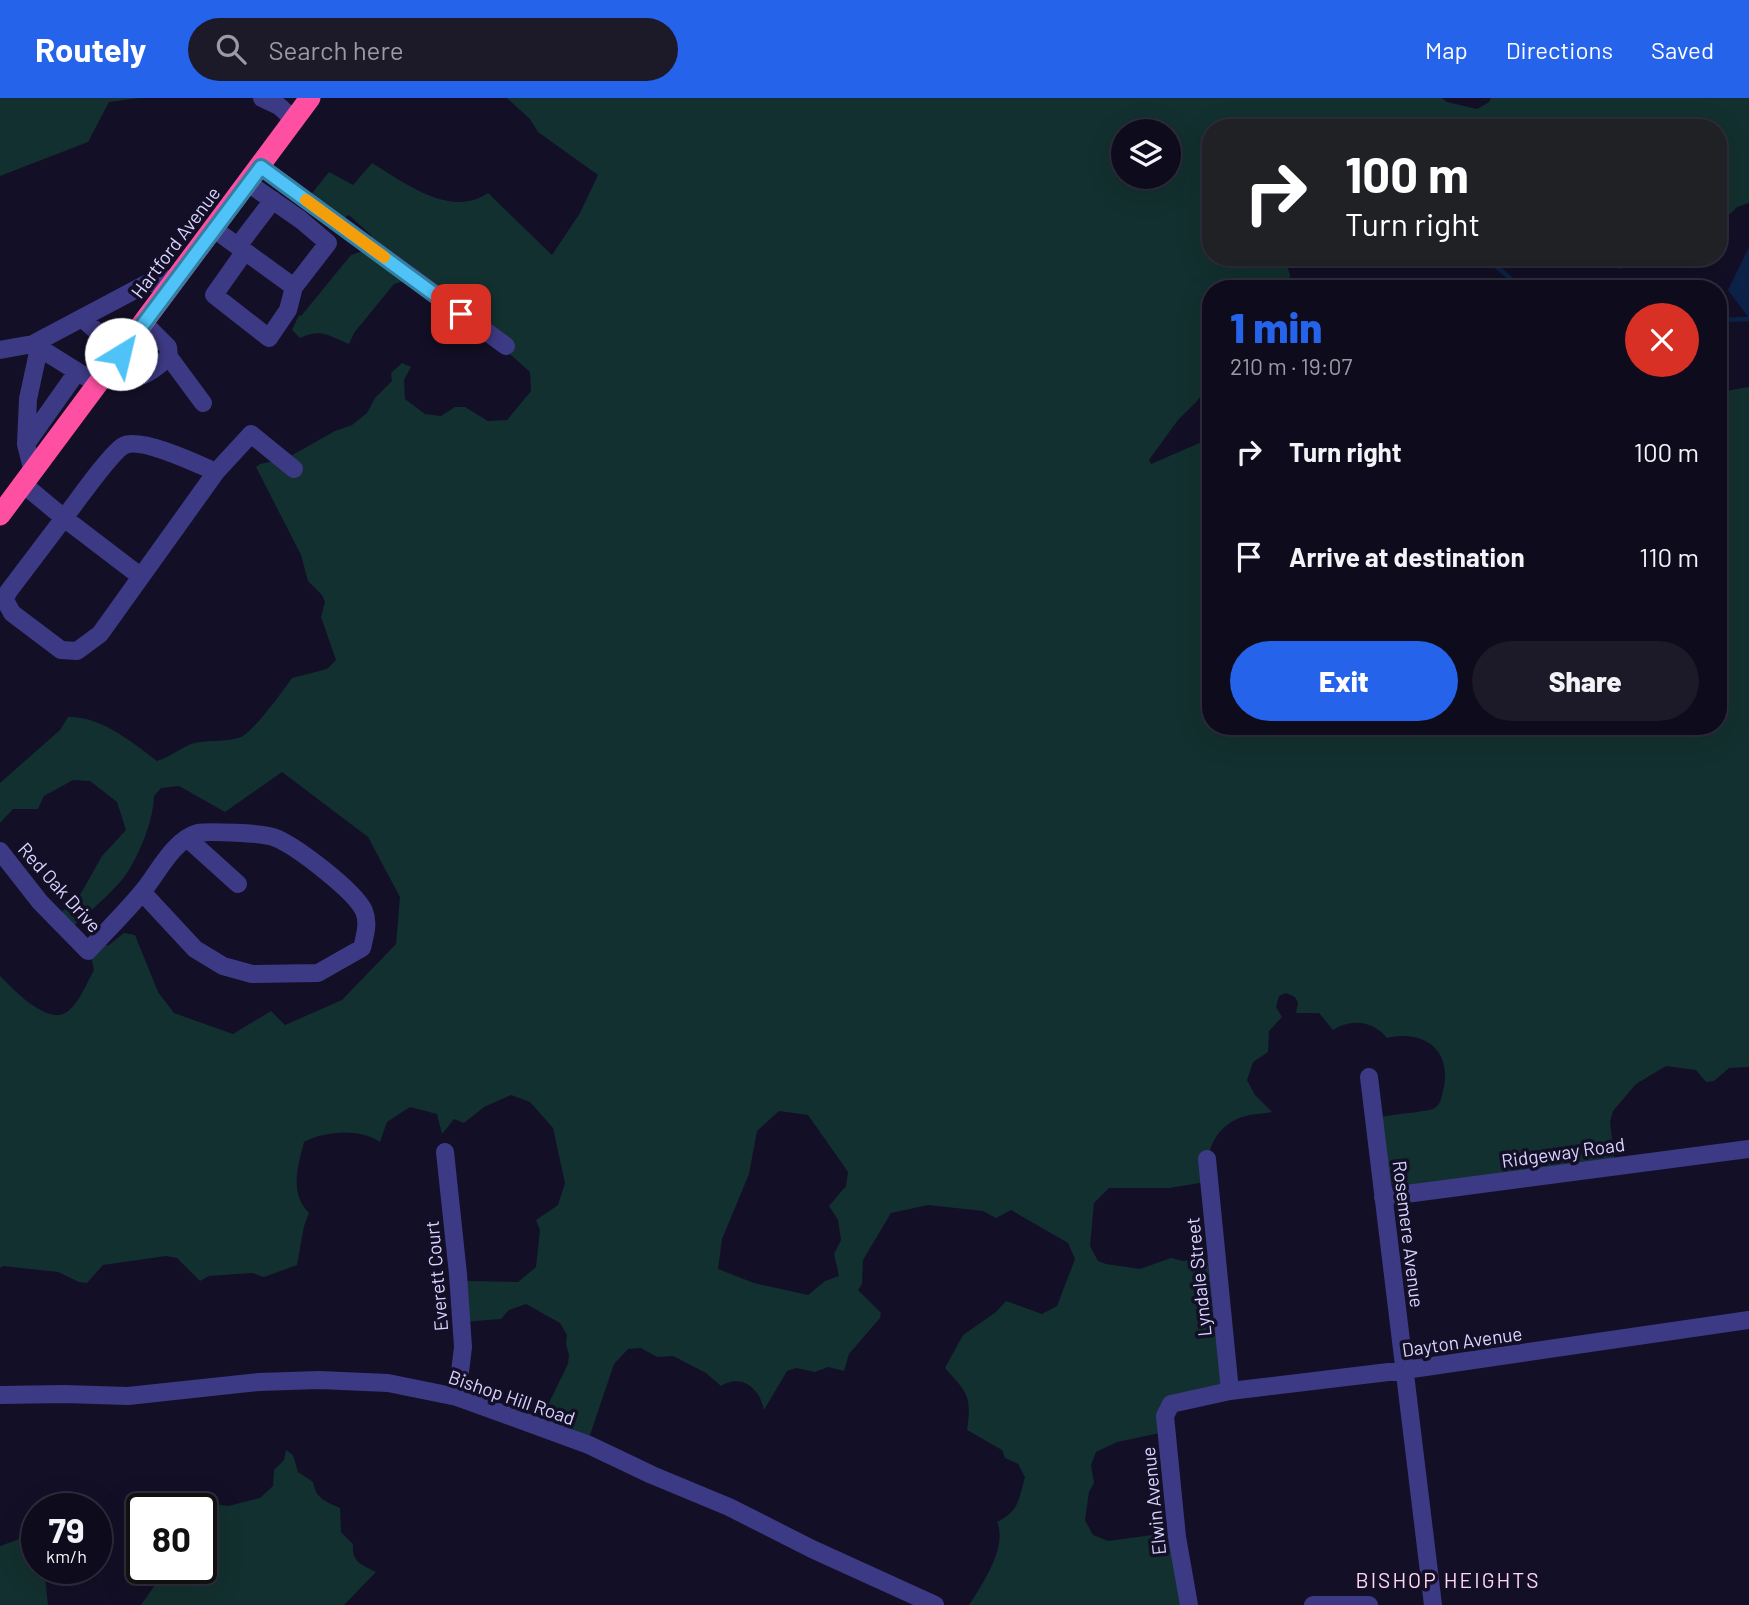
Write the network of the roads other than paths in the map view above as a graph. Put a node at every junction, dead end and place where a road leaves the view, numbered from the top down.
1 (262, 98) edge
2 (310, 98) edge
3 (294, 120) junction
4 (254, 175) junction
5 (273, 200) junction
6 (214, 229) junction
7 (242, 248) junction
8 (178, 278) junction
9 (294, 287) junction
10 (82, 318) junction
11 (143, 322) junction
12 (36, 346) junction
13 (506, 346) dead end
14 (0, 350) edge
15 (169, 358) junction
16 (109, 369) junction
17 (77, 372) junction
18 (203, 404) dead end
19 (26, 444) junction
20 (294, 469) dead end
21 (216, 472) junction
22 (28, 478) junction
23 (0, 515) edge
24 (64, 518) junction
25 (137, 581) junction
26 (187, 838) junction
27 (0, 851) edge
28 (238, 884) dead end
29 (142, 892) junction
30 (1368, 1077) dead end
31 (1749, 1149) edge
32 (445, 1152) dead end
33 (1207, 1159) dead end
34 (1383, 1197) junction
35 (1749, 1320) edge
36 (1405, 1370) junction
37 (1230, 1391) junction
38 (0, 1395) edge
39 (457, 1397) junction
40 (1181, 1401) joint
41 (935, 1605) edge
42 (1189, 1605) edge
43 (1313, 1605) edge
44 (1369, 1605) edge
45 (1433, 1605) edge

1 - 3 street
2 - 3 highway, Hartford Avenue
3 - 4 highway, Hartford Avenue
4 - 5 street
4 - 6 highway, Hartford Avenue
4 - 13 street
5 - 7 street
5 - 9 street
6 - 7 street
6 - 8 highway, Hartford Avenue
7 - 9 street
7 - 9 street
8 - 10 street
8 - 11 highway, Hartford Avenue
10 - 12 street
10 - 16 street
11 - 15 street
11 - 16 highway, Hartford Avenue
12 - 14 street
12 - 17 street
12 - 19 street
15 - 16 street
15 - 18 street
16 - 17 street
16 - 22 highway, Hartford Avenue
17 - 19 street
19 - 22 street
20 - 21 street
21 - 24 street
21 - 25 street
22 - 23 highway, Hartford Avenue
22 - 24 street
24 - 25 street
24 - 25 street
26 - 28 street
26 - 29 street
26 - 29 street
27 - 29 street, Red Oak Drive
30 - 34 street, Rosemere Avenue
31 - 34 street, Ridgeway Road
32 - 39 street, Everett Court
33 - 37 street, Lyndale Street
34 - 36 street, Rosemere Avenue
35 - 36 street, Dayton Avenue
36 - 37 street, Dayton Avenue
36 - 45 street, Rosemere Avenue
37 - 40 street, Dayton Avenue
38 - 39 street, Bishop Hill Road
39 - 41 street, Bishop Hill Road
40 - 42 street, Elwin Avenue
43 - 44 street

